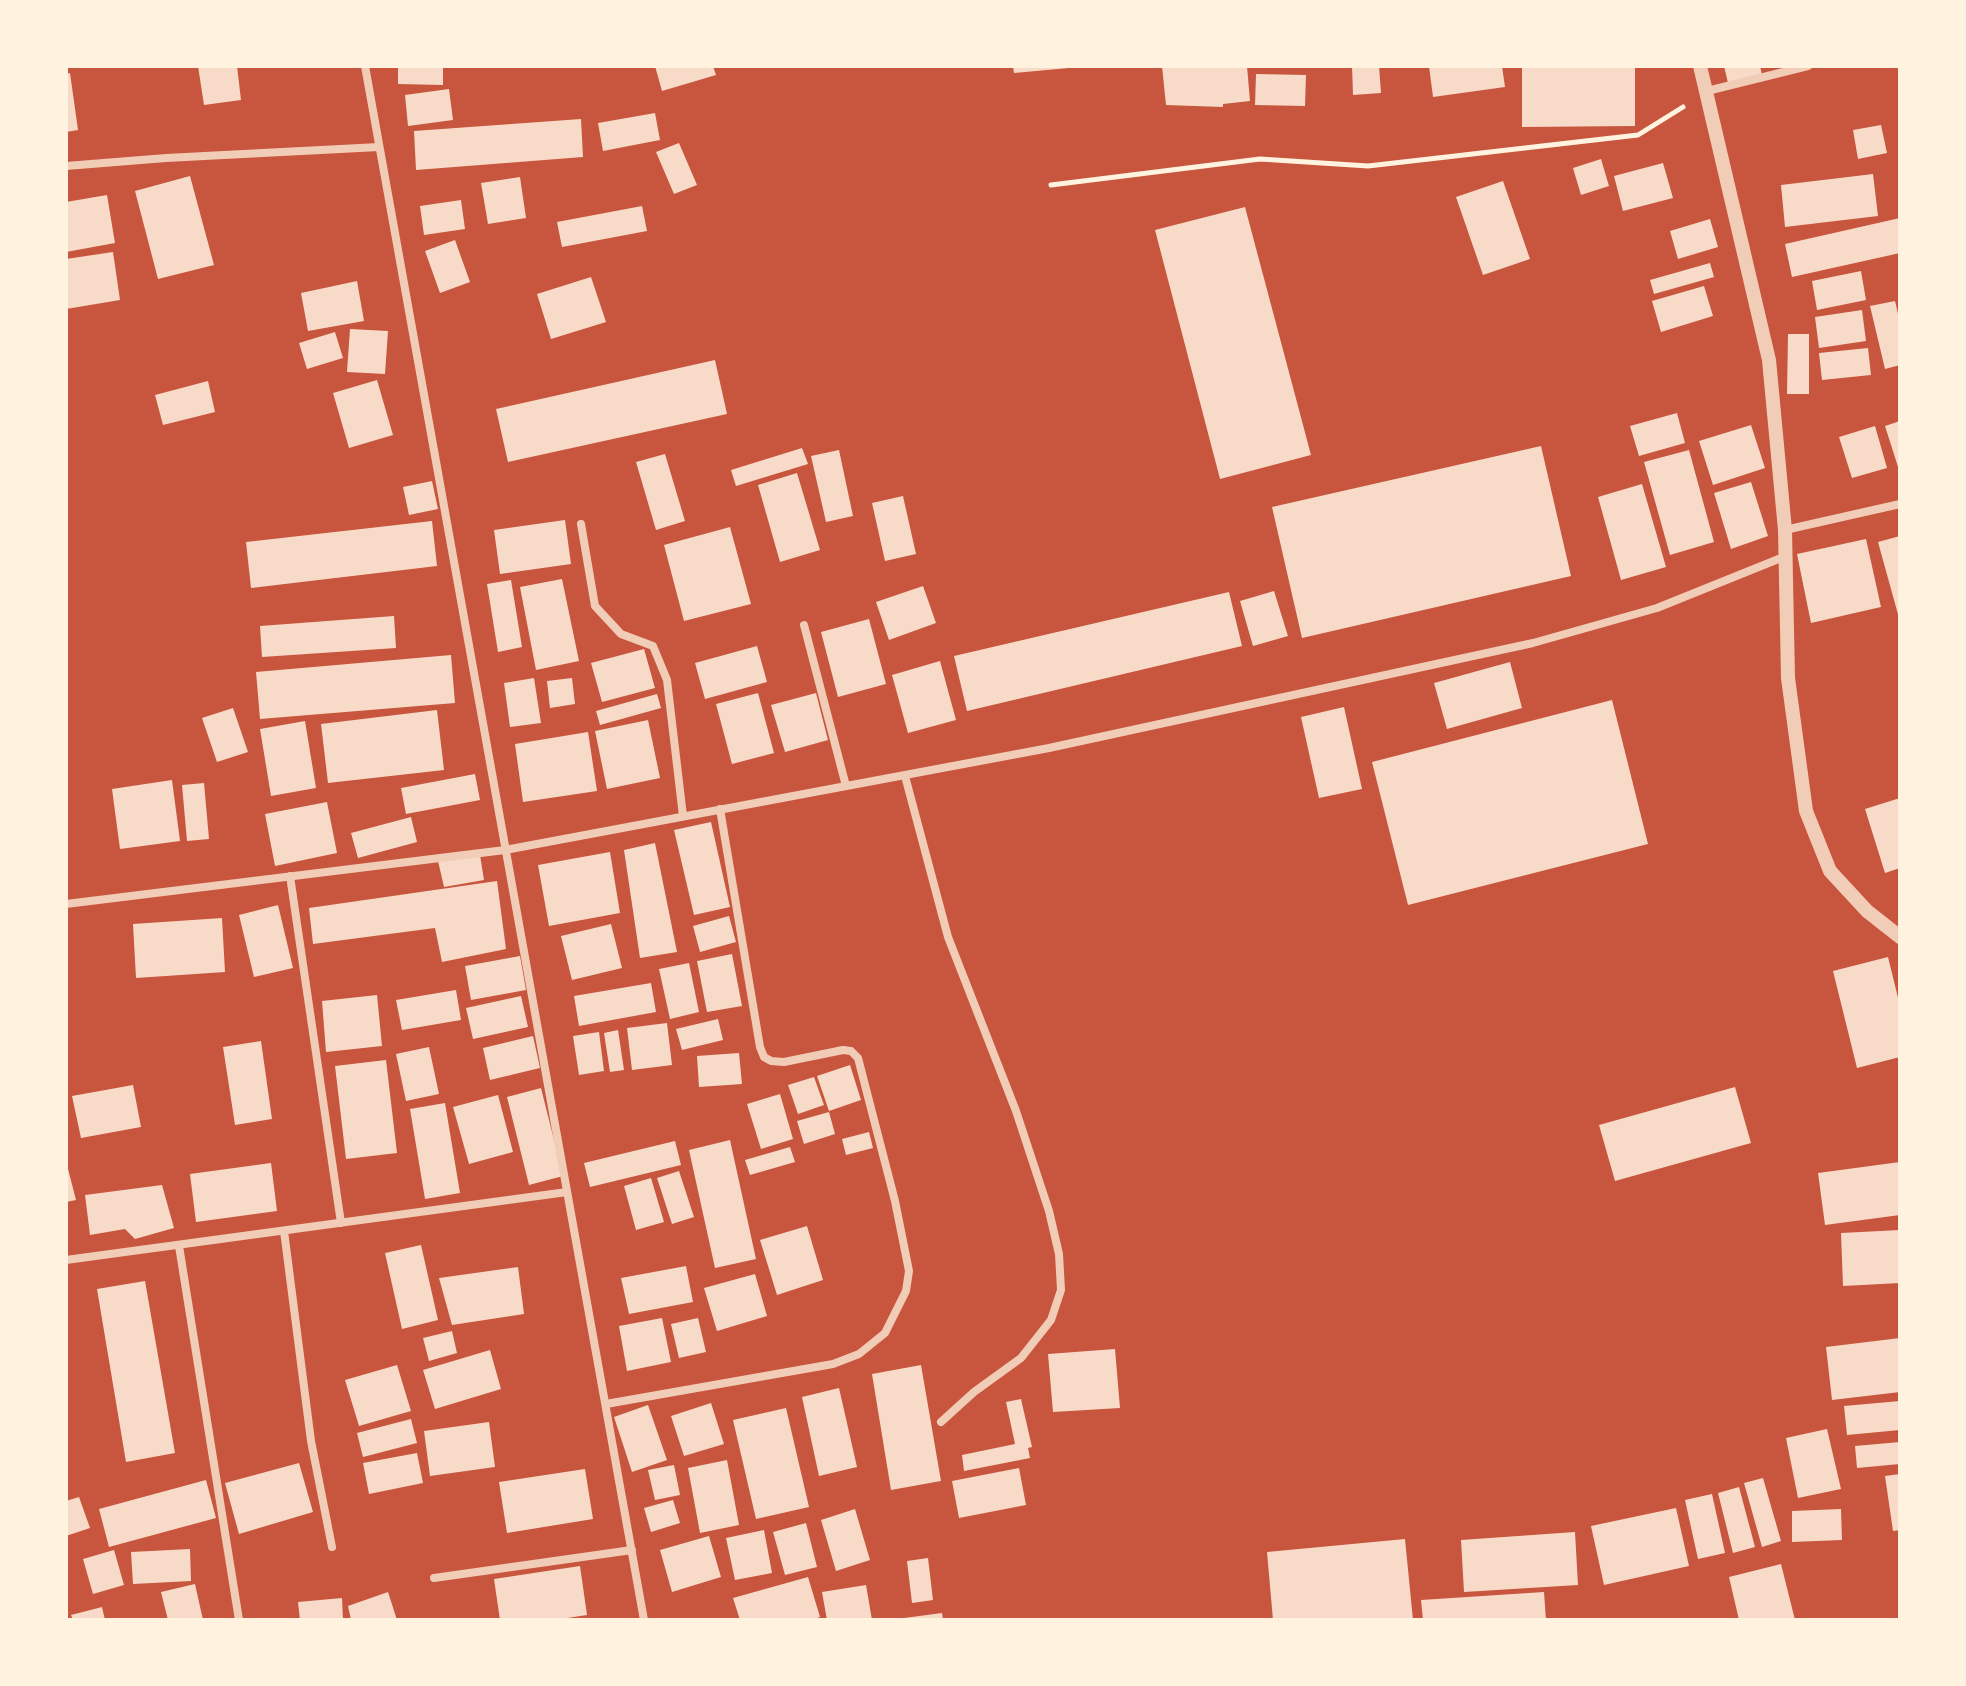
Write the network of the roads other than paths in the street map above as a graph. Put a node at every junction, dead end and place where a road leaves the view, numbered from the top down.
1 (365, 66) edge
2 (1700, 66) edge
3 (1808, 66) edge
4 (1707, 91) junction
5 (379, 147) junction
6 (66, 166) edge
7 (1900, 504) edge
8 (581, 524) dead end
9 (1785, 530) junction
10 (1786, 556) junction
11 (804, 625) dead end
12 (905, 776) junction
13 (846, 786) junction
14 (720, 809) junction
15 (683, 816) junction
16 (505, 850) junction
17 (290, 876) junction
18 (66, 904) edge
19 (1900, 937) edge
20 (567, 1192) junction
21 (341, 1223) junction
22 (284, 1231) junction
23 (179, 1246) junction
24 (66, 1260) edge
25 (606, 1404) junction
26 (941, 1422) dead end
27 (332, 1547) dead end
28 (632, 1550) junction
29 (434, 1578) dead end
30 (239, 1620) edge
31 (644, 1620) edge

1 - 5 street
2 - 4 street
3 - 4 street
4 - 9 street
5 - 6 street
5 - 16 street
7 - 9 street
8 - 15 street
9 - 10 street
10 - 12 street
10 - 19 street
11 - 13 street
12 - 13 street
12 - 26 street
13 - 14 street
14 - 15 street
14 - 25 street
15 - 16 street
16 - 17 street
16 - 20 street
17 - 18 street
17 - 21 street
20 - 21 street
20 - 25 street
21 - 22 street
22 - 23 street
22 - 27 street
23 - 24 street
23 - 30 street
25 - 28 street
28 - 29 street
28 - 31 street

